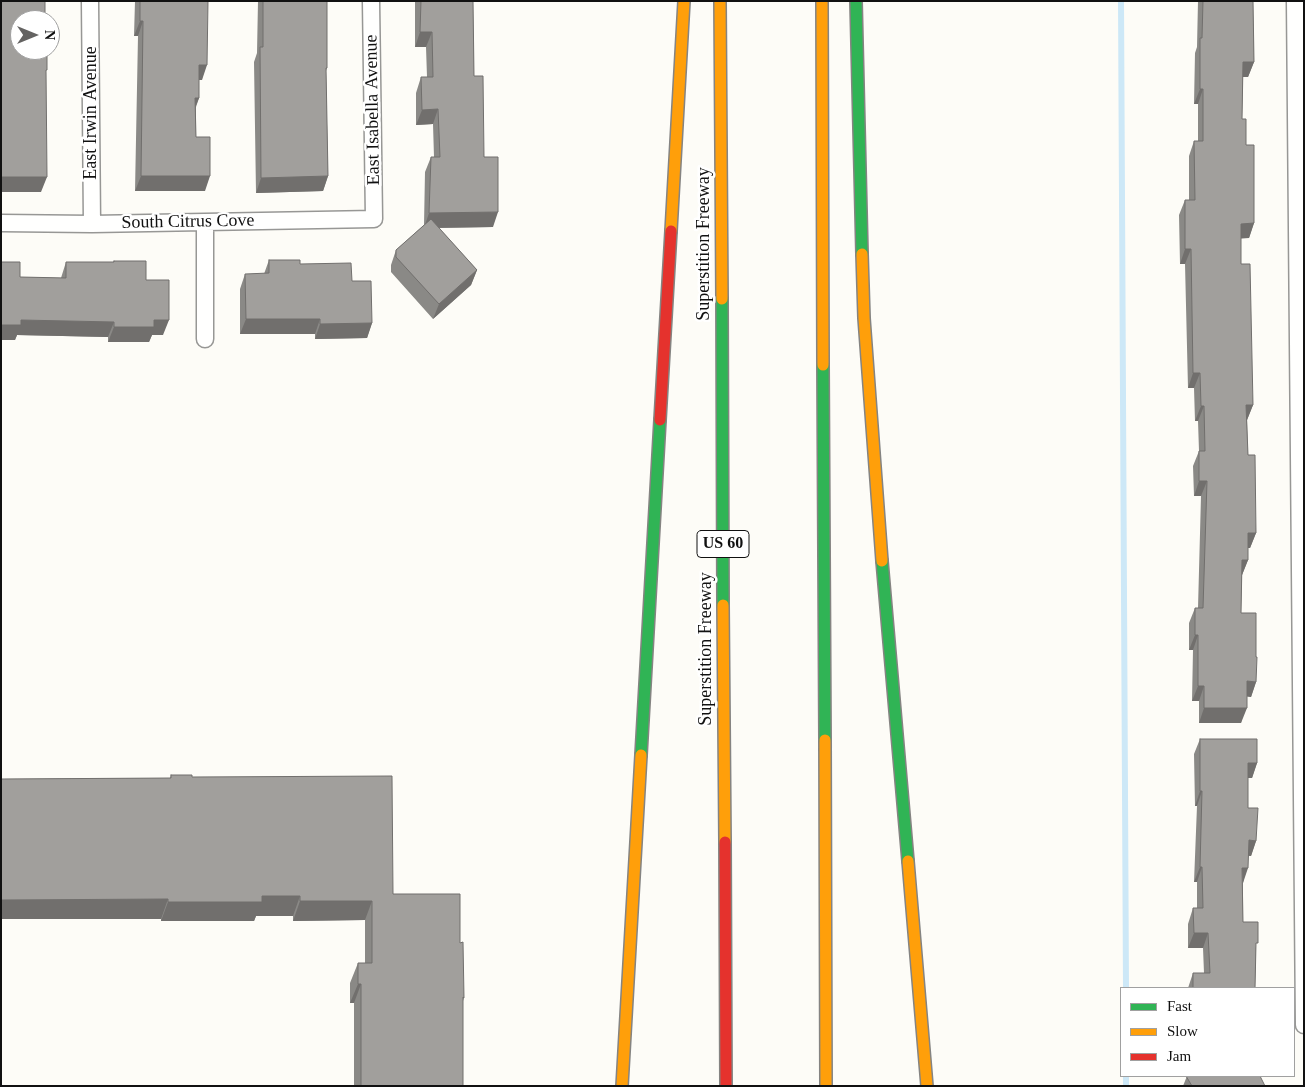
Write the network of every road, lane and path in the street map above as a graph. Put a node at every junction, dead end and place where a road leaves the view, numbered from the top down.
1 (90, 1) edge
2 (371, 1) edge
3 (684, 1) edge
4 (720, 1) edge
5 (822, 1) edge
6 (856, 1) edge
7 (1295, 1) edge
8 (374, 219) joint
9 (204, 222) junction
10 (1, 223) edge
11 (92, 224) junction
12 (204, 339) dead end
13 (1304, 1025) edge
14 (622, 1086) edge
15 (726, 1086) edge
16 (826, 1086) edge
17 (927, 1086) edge

1 - 11 street, East Irwin Avenue
2 - 8 street, East Isabella Avenue
3 - 14 highway
4 - 15 highway, Superstition Freeway / US 60
5 - 16 highway
6 - 17 highway
7 - 13 street
8 - 9 street, South Citrus Cove
9 - 11 street, South Citrus Cove
9 - 12 street
10 - 11 street, South Citrus Cove

